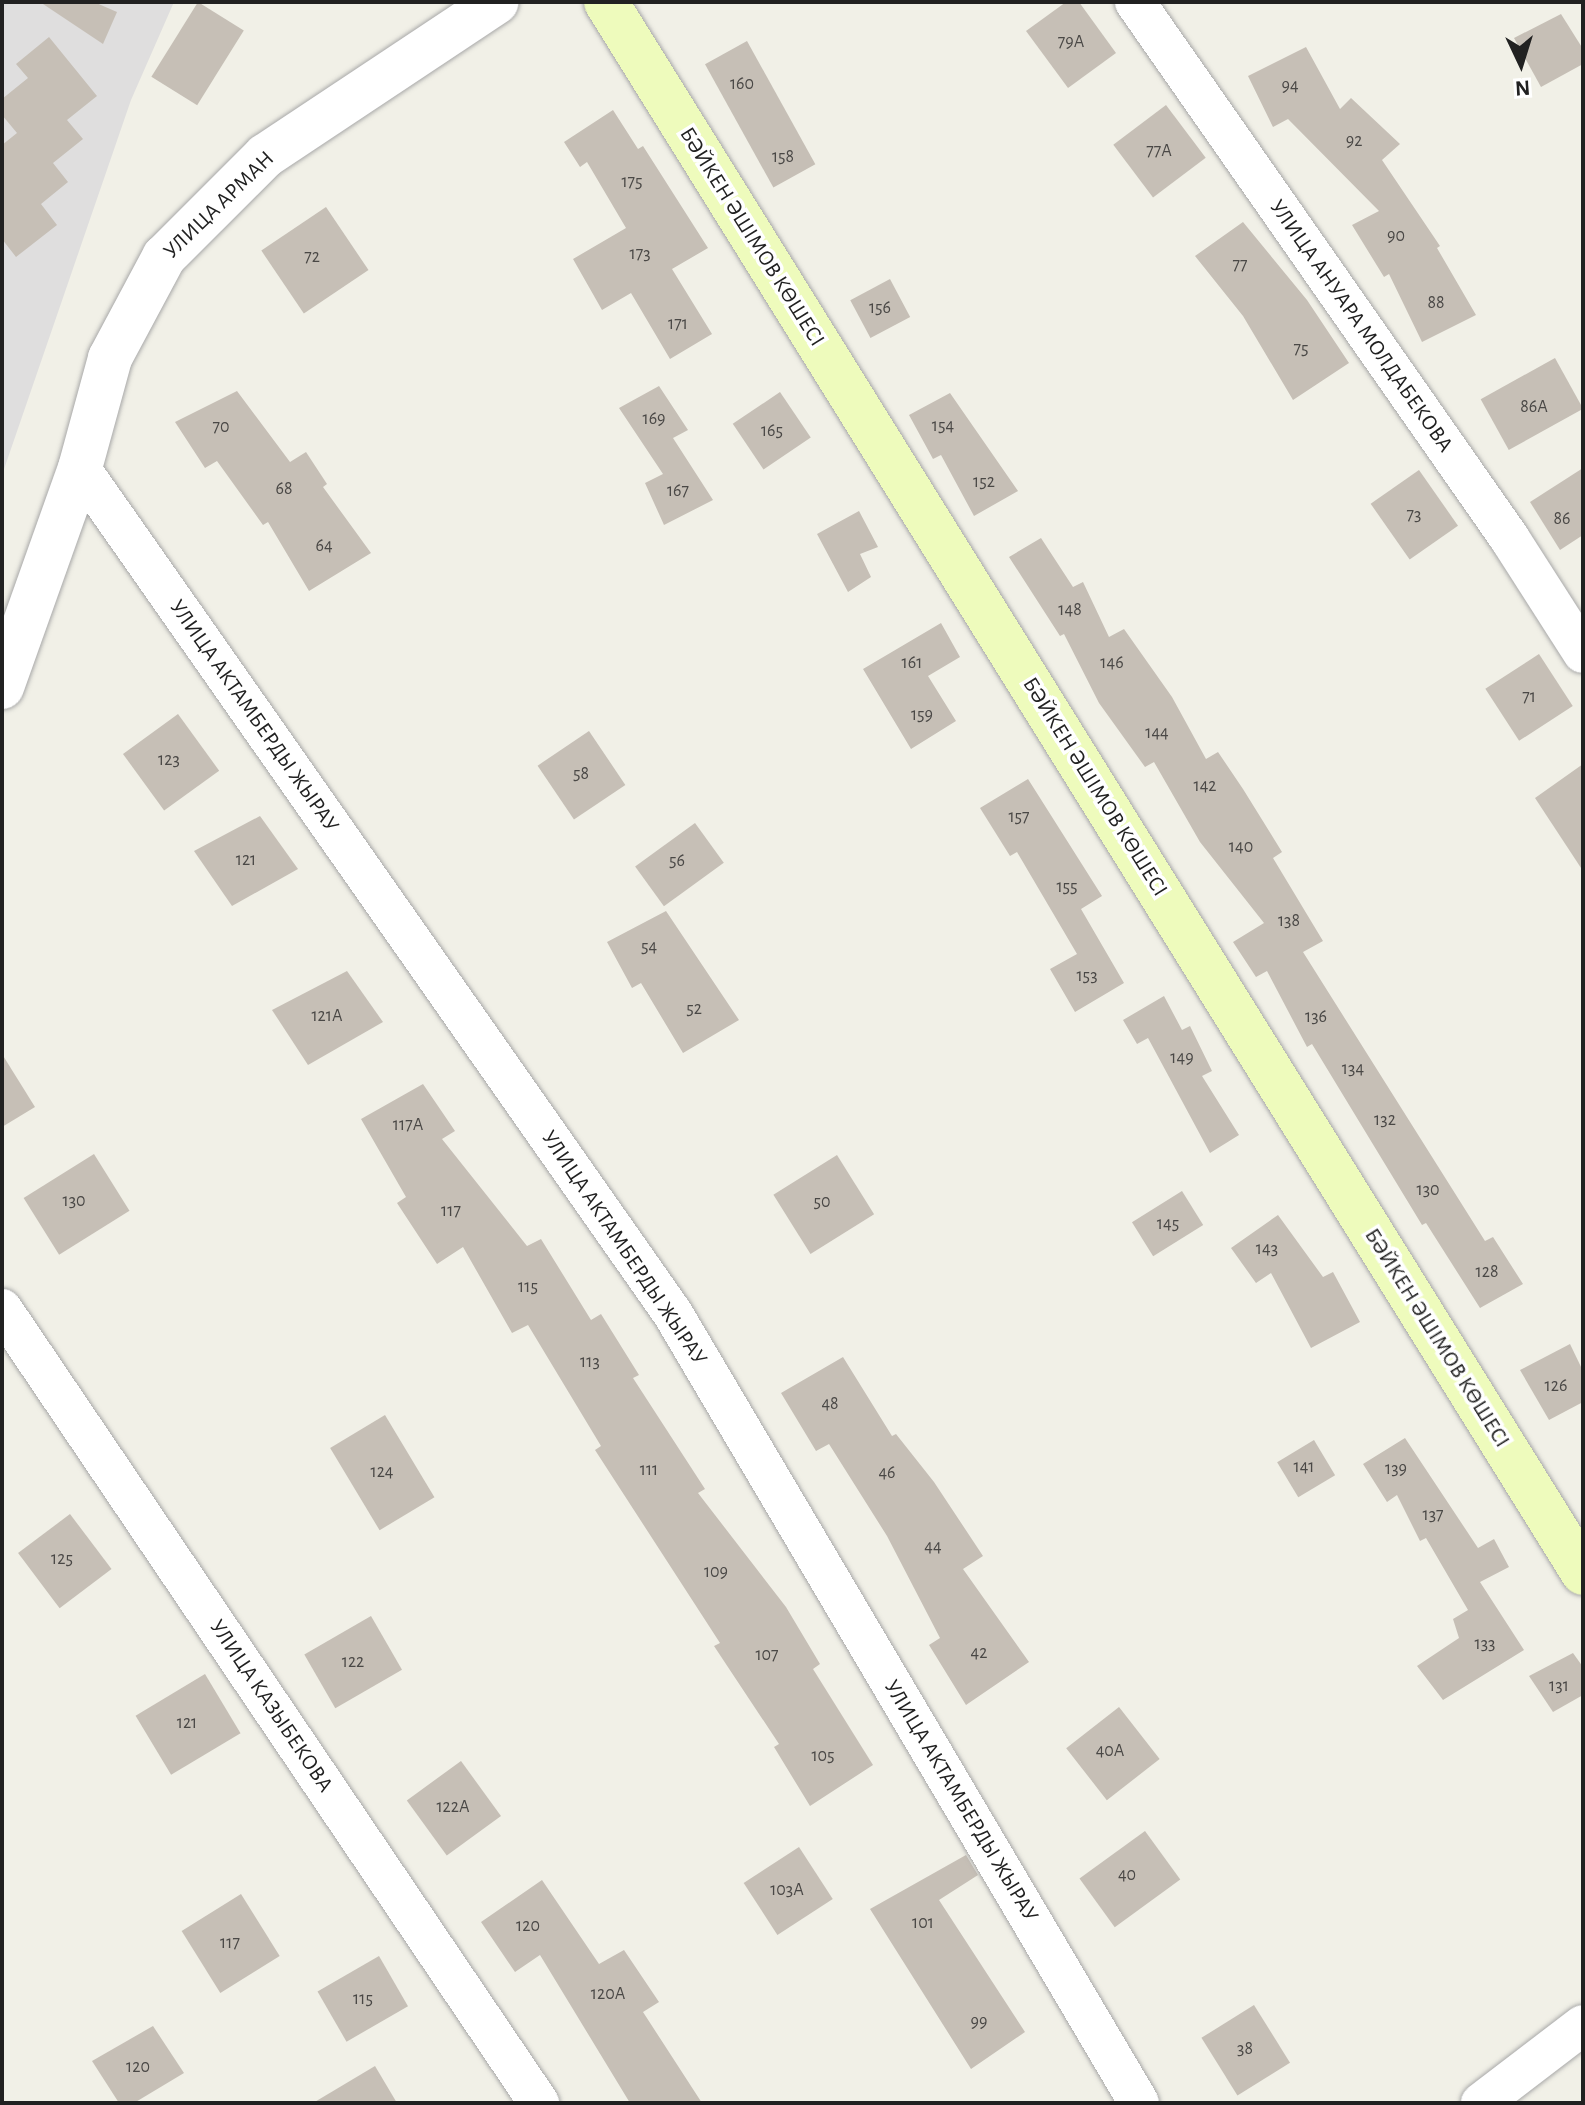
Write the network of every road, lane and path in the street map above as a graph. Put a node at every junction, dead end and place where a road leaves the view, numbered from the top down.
1 (497, 2) edge
2 (606, 2) edge
3 (1135, 2) edge
4 (80, 468) junction
5 (1583, 653) edge
6 (2, 687) edge
7 (2, 1309) edge
8 (1583, 1573) edge
9 (1583, 2025) edge
10 (539, 2103) edge
11 (1139, 2103) edge
12 (1481, 2103) edge

1 - 4 street, УЛИЦА АРМАН
2 - 8 main road, БӘЙКЕН ӘШІМОВ КӨШЕСІ
3 - 5 street, УЛИЦА АНУАРА МОЛДАБЕКОВА
4 - 6 street, УЛИЦА АРМАН
4 - 11 street, УЛИЦА АКТАМБЕРДЫ ЖЫРАУ
7 - 10 street, УЛИЦА КАЗЫБЕКОВА
9 - 12 street

